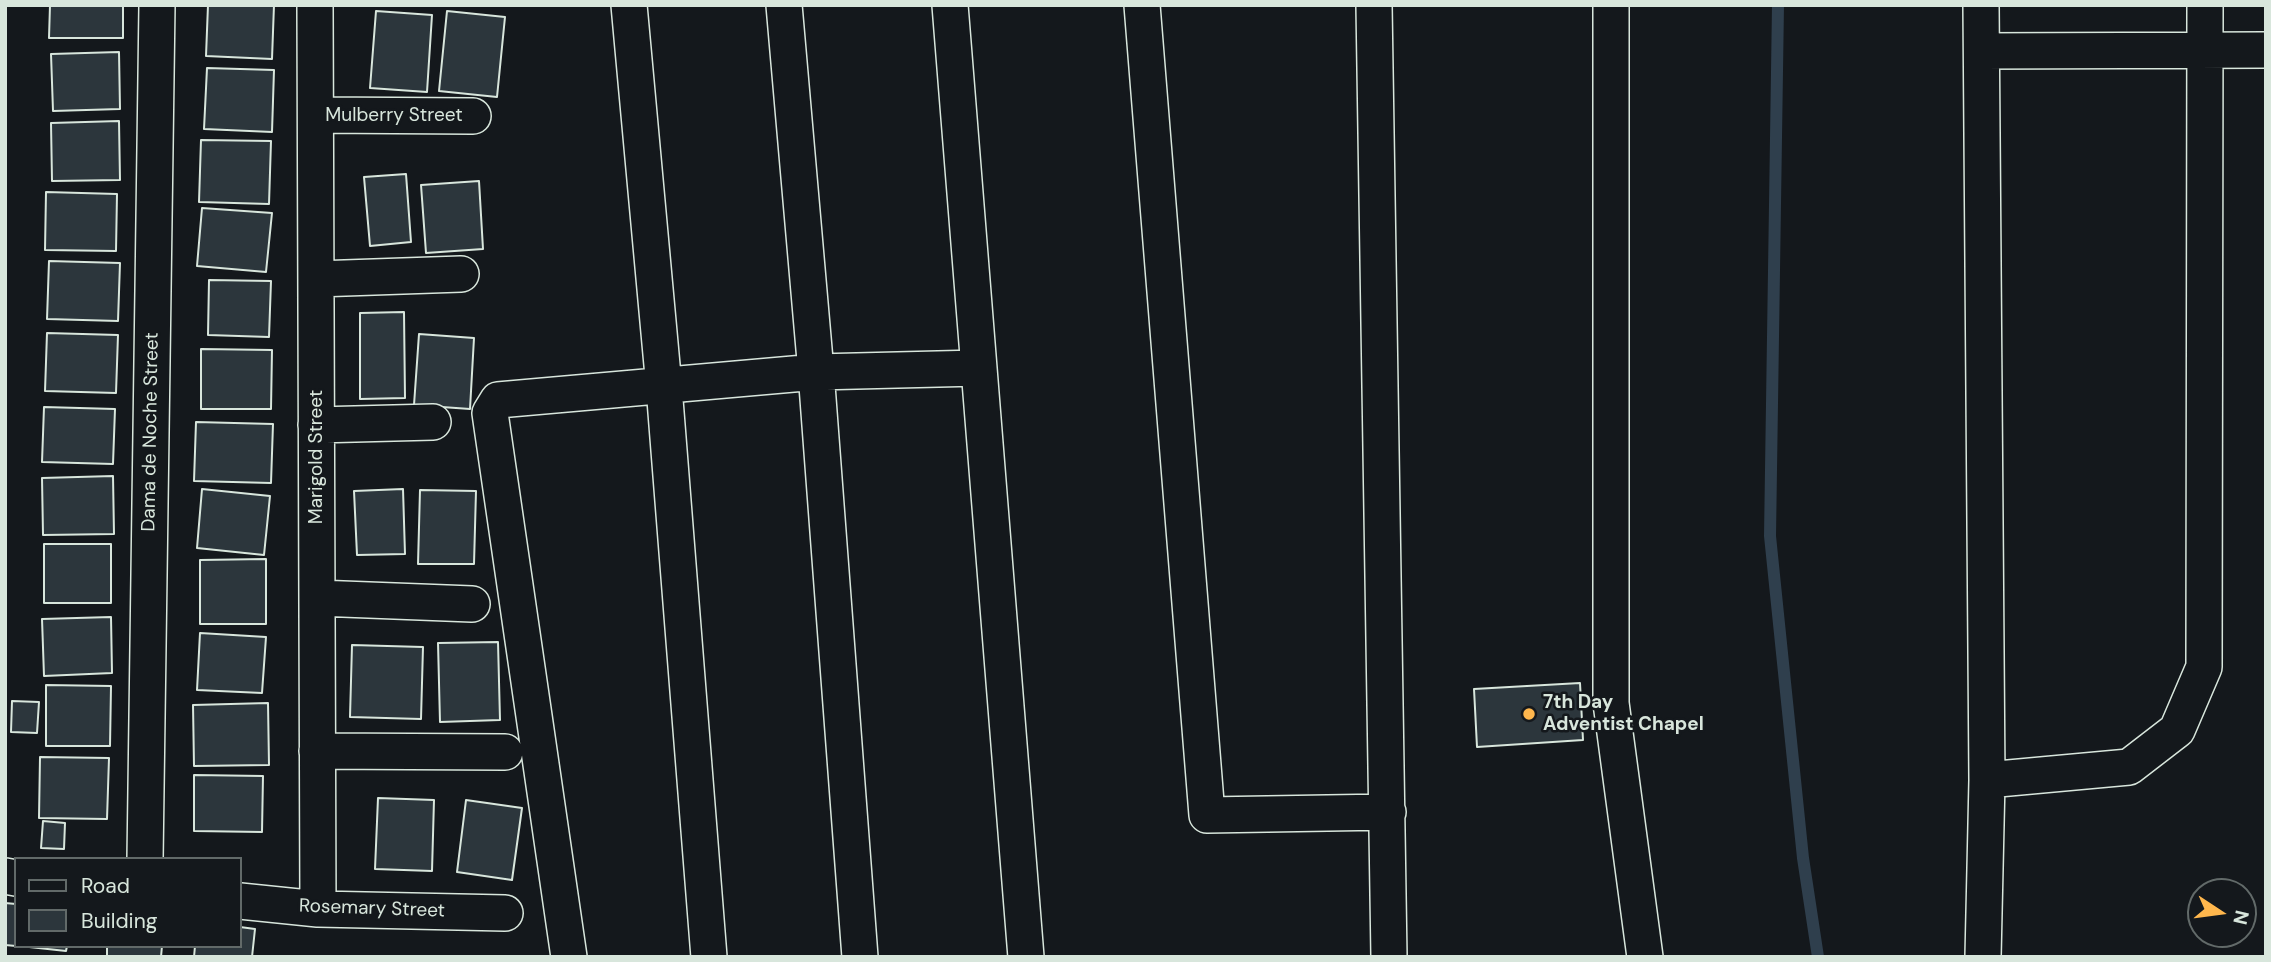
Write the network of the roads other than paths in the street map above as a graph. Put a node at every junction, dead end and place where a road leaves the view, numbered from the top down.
1 (158, 5) edge
2 (315, 5) edge
3 (629, 5) edge
4 (783, 5) edge
5 (950, 5) edge
6 (1142, 5) edge
7 (1374, 5) edge
8 (1611, 5) edge
9 (1981, 5) edge
10 (2205, 5) edge
11 (2206, 50) junction
12 (2266, 50) edge
13 (1982, 51) junction
14 (316, 116) junction
15 (473, 116) dead end
16 (461, 274) dead end
17 (316, 279) junction
18 (979, 368) junction
19 (816, 372) junction
20 (664, 387) junction
21 (433, 422) dead end
22 (316, 425) junction
23 (317, 598) junction
24 (472, 604) dead end
25 (317, 751) junction
26 (505, 752) dead end
27 (1987, 780) junction
28 (1388, 812) junction
29 (145, 857) edge
30 (242, 901) edge
31 (318, 909) junction
32 (505, 913) dead end
33 (569, 957) edge
34 (709, 957) edge
35 (860, 957) edge
36 (1026, 957) edge
37 (1389, 957) edge
38 (1646, 957) edge
39 (1983, 957) edge

1 - 29 street, Dama de Noche Street
2 - 14 street, Marigold Street
3 - 20 street
4 - 19 street
5 - 18 street
6 - 28 street
7 - 28 street
8 - 38 street
9 - 13 street
10 - 11 street
11 - 12 street
11 - 13 street
11 - 27 street
13 - 27 street
14 - 15 street, Mulberry Street
14 - 17 street, Marigold Street
16 - 17 street
17 - 22 street, Marigold Street
18 - 19 street
18 - 36 street
19 - 20 street
19 - 35 street
20 - 33 street
20 - 34 street
21 - 22 street
22 - 23 street, Marigold Street
23 - 24 street
23 - 25 street, Marigold Street
25 - 26 street
25 - 31 street, Marigold Street
27 - 39 street
28 - 37 street
30 - 31 street, Rosemary Street
31 - 32 street, Rosemary Street

